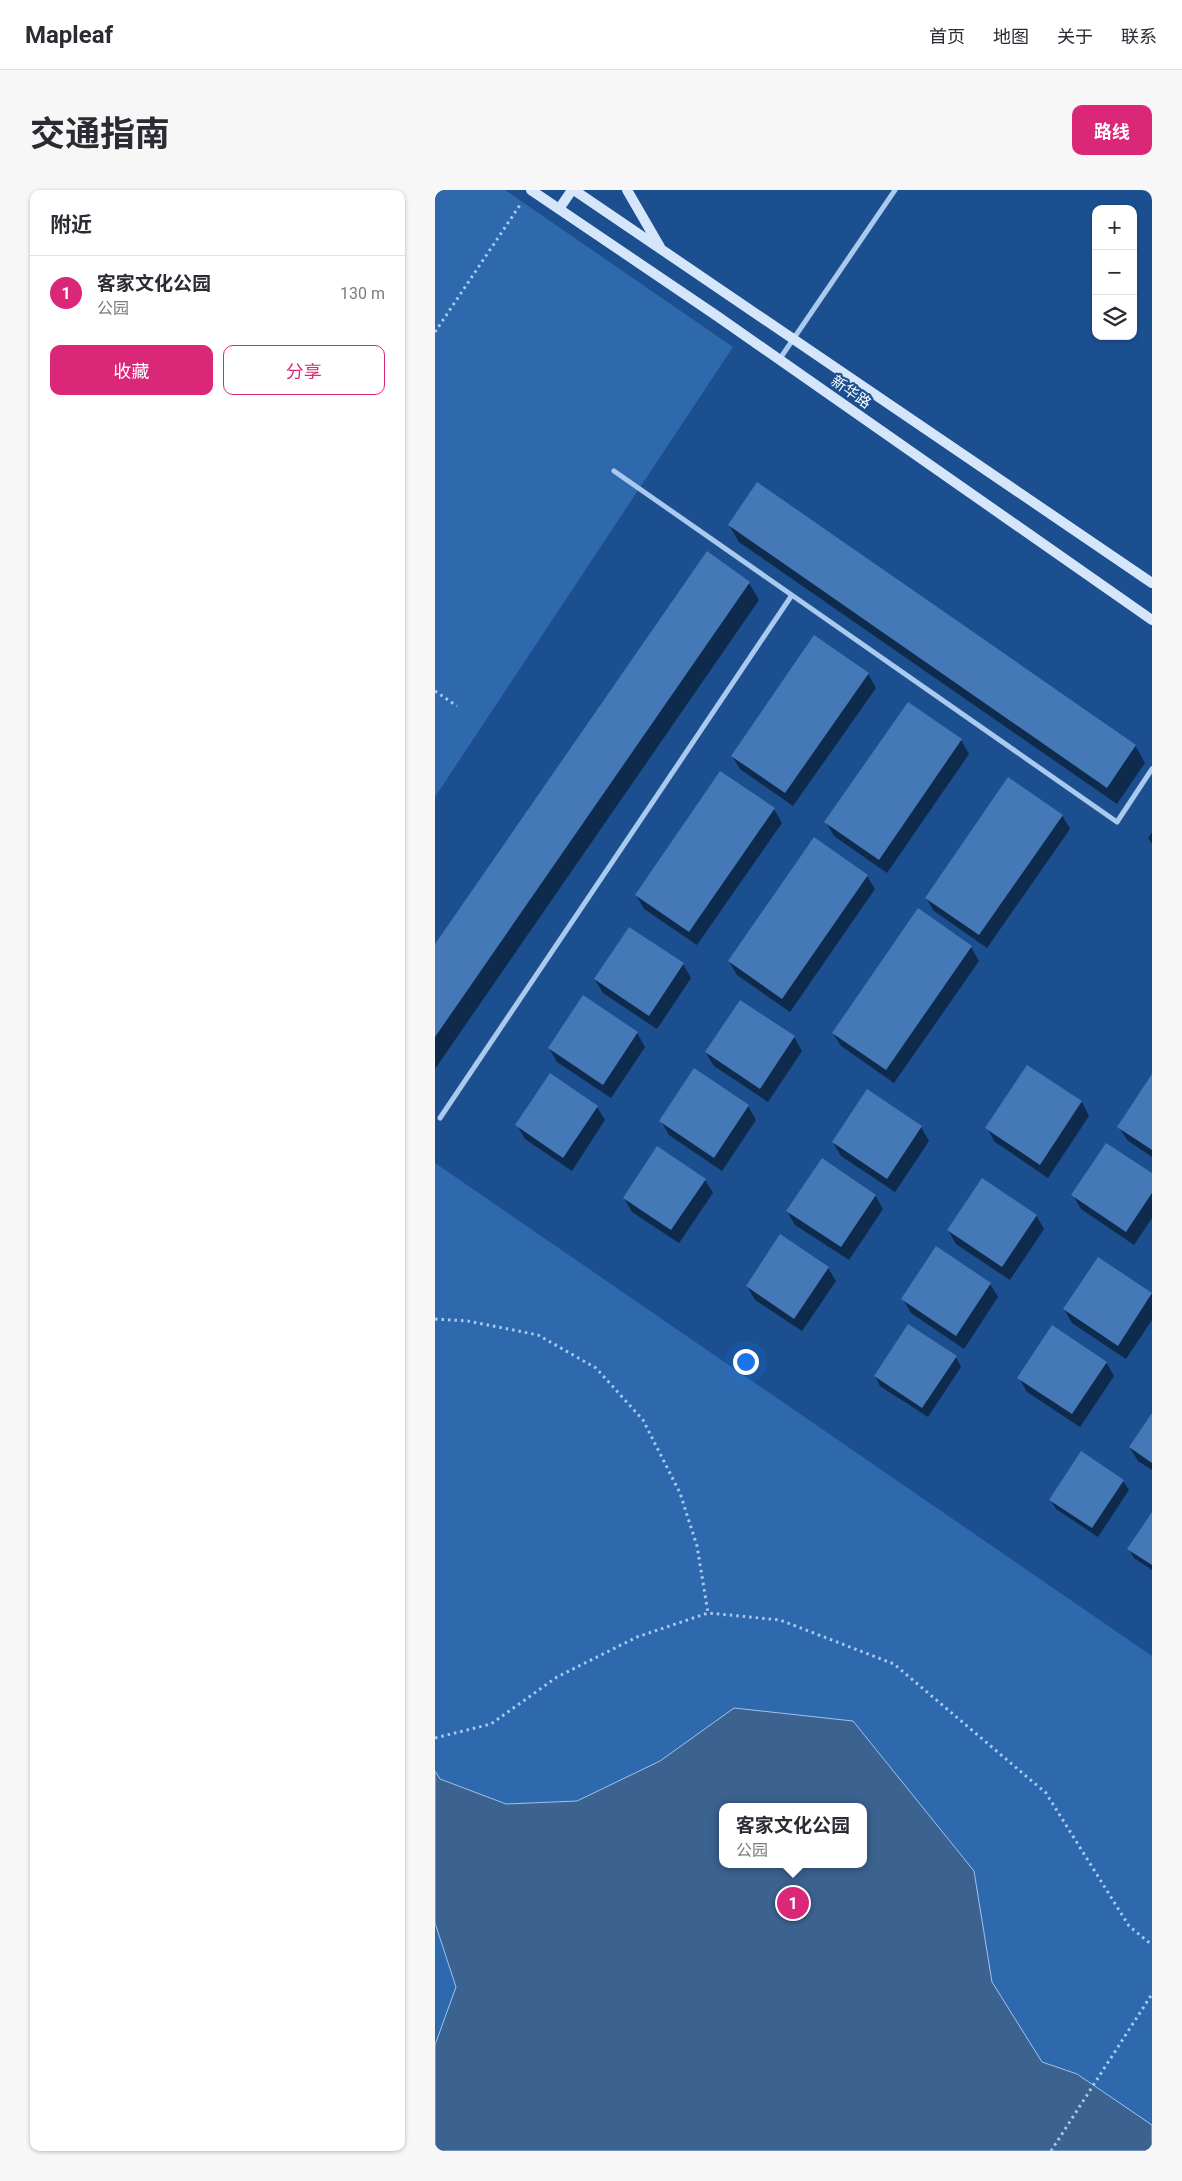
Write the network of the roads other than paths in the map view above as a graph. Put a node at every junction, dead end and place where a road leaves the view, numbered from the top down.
1 (532, 190) edge
2 (573, 190) edge
3 (627, 190) edge
4 (895, 190) edge
5 (559, 209) junction
6 (662, 250) junction
7 (793, 339) junction
8 (779, 360) junction
9 (614, 471) dead end
10 (1152, 584) edge
11 (792, 595) junction
12 (1152, 620) edge
13 (1152, 769) edge
14 (440, 1118) dead end

1 - 5 street, 新华路
2 - 5 street
2 - 6 street, 新华路
3 - 6 street
4 - 7 street
5 - 8 street, 新华路
6 - 7 street, 新华路
7 - 8 street
7 - 10 street, 新华路
8 - 12 street, 新华路
9 - 11 street
11 - 13 street
11 - 14 street

